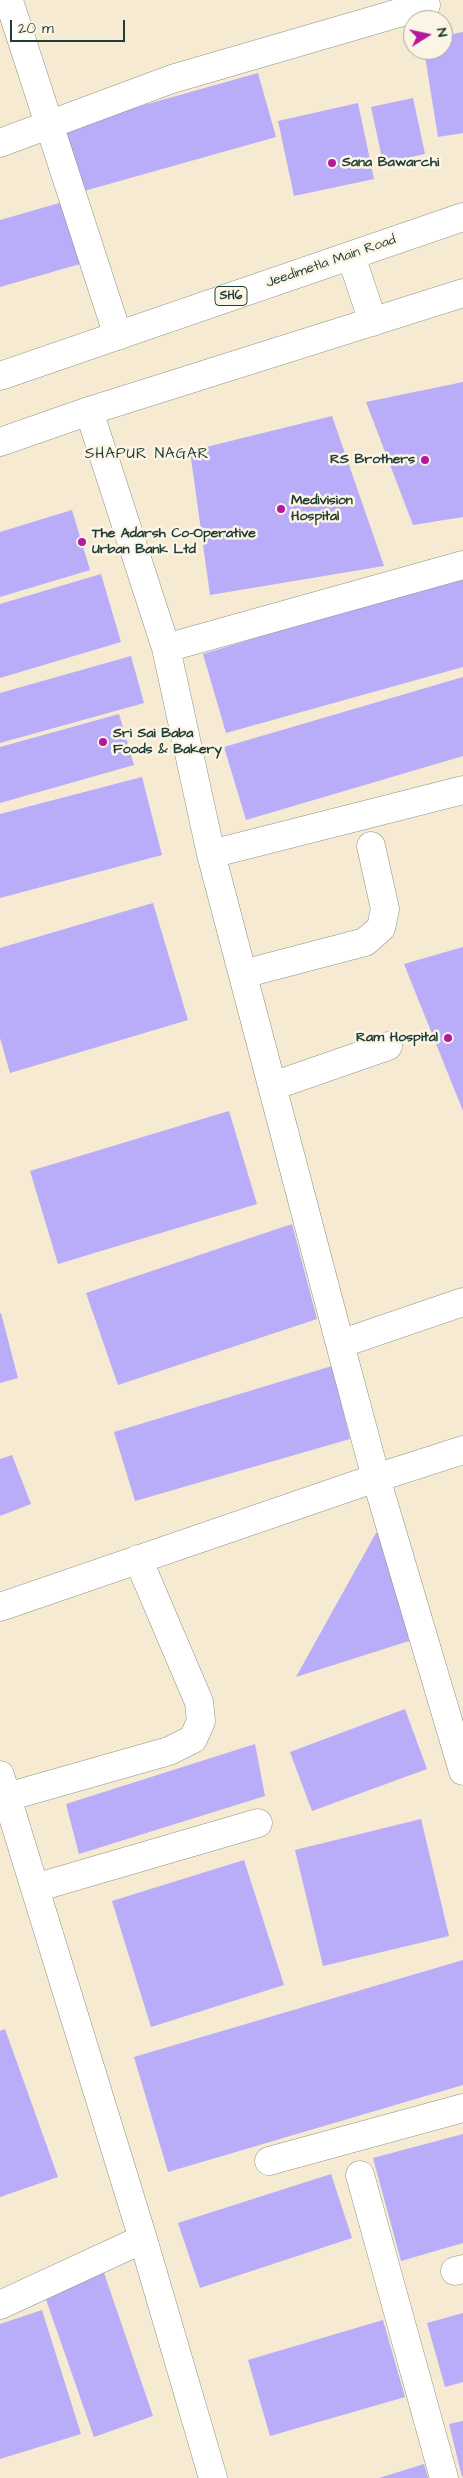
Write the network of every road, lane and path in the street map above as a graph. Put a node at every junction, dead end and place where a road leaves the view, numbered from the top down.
1 (9, 5) edge
2 (426, 5) dead end
3 (50, 125) junction
4 (0, 143) edge
5 (463, 217) edge
6 (351, 256) junction
7 (463, 293) edge
8 (373, 322) junction
9 (118, 336) junction
10 (0, 376) edge
11 (89, 411) junction
12 (0, 442) edge
13 (463, 565) edge
14 (166, 648) junction
15 (463, 790) edge
16 (370, 846) dead end
17 (211, 854) junction
18 (243, 974) junction
19 (388, 1046) dead end
20 (273, 1086) junction
21 (463, 1302) edge
22 (340, 1344) junction
23 (463, 1450) edge
24 (376, 1478) junction
25 (138, 1560) junction
26 (0, 1607) edge
27 (463, 1771) edge
28 (3, 1786) edge
29 (258, 1823) dead end
30 (35, 1888) junction
31 (463, 2108) edge
32 (269, 2162) dead end
33 (360, 2175) dead end
34 (143, 2239) junction
35 (0, 2305) edge
36 (210, 2477) edge
37 (444, 2478) edge

1 - 3 street
2 - 3 street
3 - 4 street
3 - 9 street
5 - 6 street, Jeedimetla Main Road / SH6
6 - 8 street
6 - 9 street, Jeedimetla Main Road / SH6
7 - 8 street
8 - 11 street
9 - 10 street, Jeedimetla Main Road / SH6
11 - 12 street
11 - 14 street
13 - 14 street
14 - 17 street
15 - 17 street
16 - 18 street
17 - 18 street
18 - 20 street
19 - 20 street
20 - 22 street
21 - 22 street
22 - 24 street
23 - 24 street
24 - 25 street
24 - 27 street
25 - 26 street
25 - 28 street
28 - 30 street
29 - 30 street
30 - 34 street
31 - 32 street
33 - 37 street
34 - 35 street
34 - 36 street

